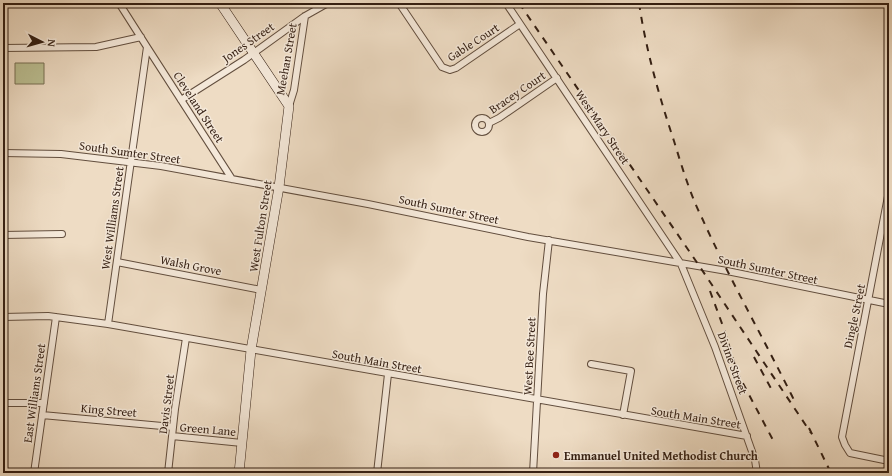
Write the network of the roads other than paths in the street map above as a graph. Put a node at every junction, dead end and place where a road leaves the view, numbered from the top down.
1 (120, 3) edge
2 (220, 3) edge
3 (328, 3) edge
4 (399, 3) edge
5 (506, 3) edge
6 (305, 16) junction
7 (520, 24) junction
8 (141, 37) junction
9 (147, 47) junction
10 (3, 48) edge
11 (253, 52) junction
12 (557, 78) junction
13 (181, 100) junction
14 (289, 106) junction
15 (489, 123) dead end
16 (3, 153) edge
17 (131, 162) junction
18 (232, 179) junction
19 (279, 187) junction
20 (889, 191) edge
21 (62, 234) dead end
22 (3, 235) edge
23 (549, 240) junction
24 (117, 262) junction
25 (681, 264) junction
26 (261, 290) junction
27 (869, 300) junction
28 (889, 304) edge
29 (3, 317) edge
30 (56, 317) junction
31 (108, 324) junction
32 (186, 338) junction
33 (251, 350) junction
34 (591, 364) dead end
35 (388, 374) junction
36 (537, 400) junction
37 (3, 403) edge
38 (44, 403) junction
39 (42, 415) junction
40 (623, 415) junction
41 (173, 427) junction
42 (172, 436) junction
43 (747, 436) junction
44 (242, 443) junction
45 (889, 461) edge
46 (34, 473) edge
47 (168, 473) edge
48 (239, 473) edge
49 (377, 473) edge
50 (533, 473) edge
51 (757, 473) edge

1 - 8 street
2 - 11 street
3 - 6 street, Jones Street
4 - 7 street, Gable Court
5 - 7 street, West Mary Street
6 - 11 street, Jones Street
6 - 14 street, Meehan Street
7 - 12 street, West Mary Street
8 - 9 street
8 - 10 street
9 - 13 street, Cleveland Street
9 - 17 street, West Williams Street
11 - 13 street, Jones Street
11 - 14 street
12 - 15 street, Bracey Court
12 - 25 street, West Mary Street
13 - 18 street, Cleveland Street
14 - 19 street, West Fulton Street
16 - 17 street, South Sumter Street
17 - 18 street, South Sumter Street
17 - 24 street, West Williams Street
18 - 19 street, South Sumter Street
19 - 23 street, South Sumter Street
19 - 26 street, West Fulton Street
20 - 27 street, Dingle Street
21 - 22 street
23 - 25 street, South Sumter Street
23 - 36 street, West Bee Street
24 - 26 street, Walsh Grove
24 - 31 street, West Williams Street
25 - 27 street, South Sumter Street
25 - 43 street, Divine Street
26 - 33 street, West Fulton Street
27 - 28 street, South Sumter Street
27 - 45 street, Dingle Street
29 - 30 street, South Main Street
30 - 31 street, South Main Street
30 - 38 street, East Williams Street
31 - 32 street, South Main Street
32 - 33 street, South Main Street
32 - 41 street, Davis Street
33 - 35 street, South Main Street
33 - 44 street, West Fulton Street
34 - 40 street
35 - 36 street, South Main Street
35 - 49 street
36 - 40 street, South Main Street
36 - 50 street, West Bee Street
37 - 38 street
38 - 39 street, East Williams Street
39 - 41 street, King Street
39 - 46 street, East Williams Street
40 - 43 street, South Main Street
41 - 42 street, Davis Street
42 - 44 street, Green Lane
42 - 47 street, Davis Street
43 - 51 street, Divine Street
44 - 48 street, West Fulton Street

